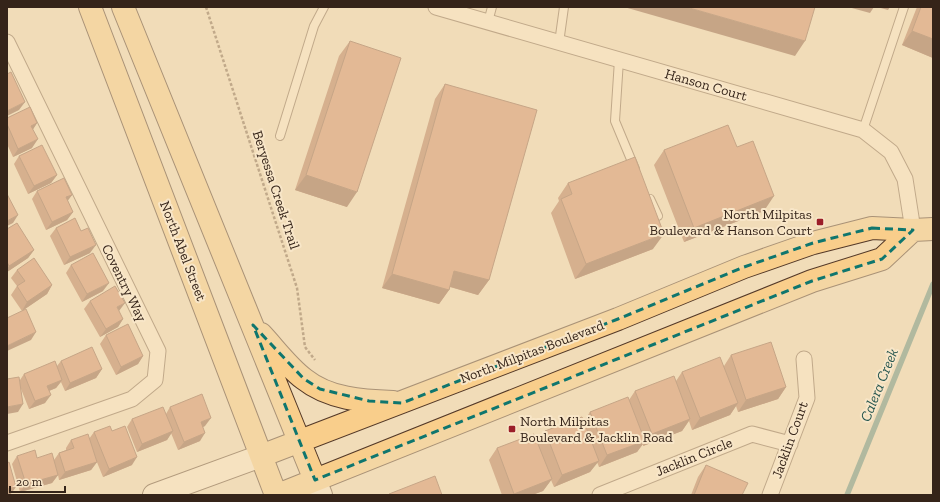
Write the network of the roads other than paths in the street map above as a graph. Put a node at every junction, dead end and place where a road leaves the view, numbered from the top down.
1 (90, 7) edge
2 (123, 7) edge
3 (324, 7) edge
4 (436, 7) edge
5 (492, 7) edge
6 (564, 7) edge
7 (904, 7) edge
8 (488, 22) junction
9 (7, 42) edge
10 (559, 43) junction
11 (619, 60) junction
12 (863, 130) junction
13 (280, 136) dead end
14 (637, 173) edge
15 (648, 195) edge
16 (658, 216) edge
17 (923, 230) edge
18 (253, 325) junction
19 (804, 359) dead end
20 (402, 402) junction
21 (299, 441) junction
22 (7, 444) edge
23 (790, 444) junction
24 (261, 456) junction
25 (318, 487) edge
26 (154, 495) edge
27 (277, 495) edge
28 (600, 495) edge
29 (770, 495) edge

1 - 24 main road, North Abel Street
2 - 18 main road
3 - 13 lane
4 - 8 street, Hanson Court
5 - 8 lane
6 - 10 lane
7 - 12 lane
8 - 10 street, Hanson Court
9 - 22 street, Coventry Way
10 - 11 street, Hanson Court
11 - 12 street, Hanson Court
11 - 14 lane
12 - 17 street, Hanson Court
15 - 16 lane
17 - 20 main road, North Milpitas Boulevard
17 - 25 main road
18 - 20 main road
18 - 21 main road
19 - 23 street, Jacklin Court
20 - 21 main road, North Milpitas Boulevard
21 - 24 main road, North Milpitas Boulevard
21 - 25 main road
23 - 28 street, Jacklin Circle
23 - 29 street, Jacklin Court
24 - 26 main road, North Milpitas Boulevard
24 - 27 main road, North Abel Street
25 - 27 main road

